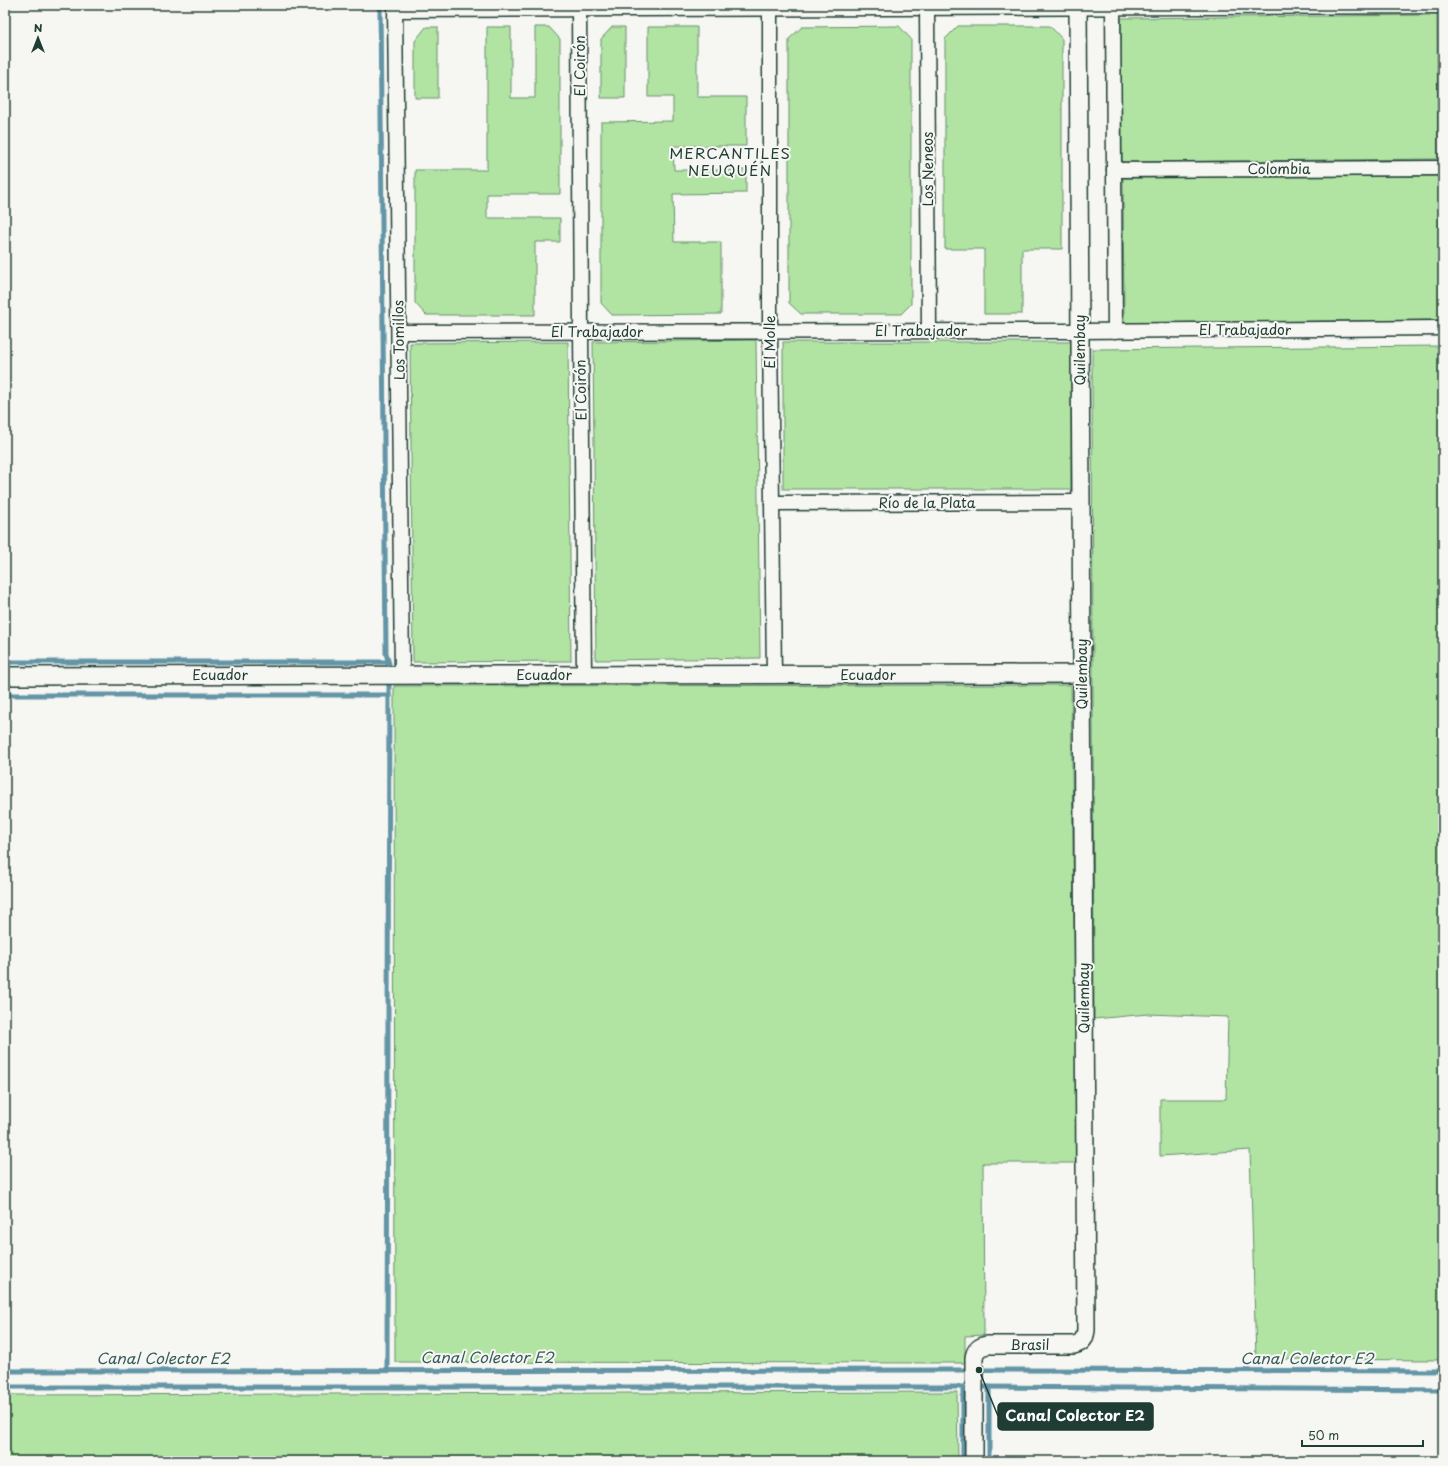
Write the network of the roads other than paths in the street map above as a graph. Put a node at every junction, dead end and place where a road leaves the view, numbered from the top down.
1 (1078, 6) edge
2 (1113, 6) edge
3 (1443, 6) edge
4 (395, 7) edge
5 (770, 8) junction
6 (927, 8) junction
7 (579, 9) junction
8 (1443, 168) edge
9 (1114, 170) junction
10 (1443, 328) edge
11 (1116, 330) junction
12 (770, 331) junction
13 (929, 331) junction
14 (1080, 331) junction
15 (399, 332) junction
16 (581, 332) junction
17 (1081, 502) junction
18 (772, 503) junction
19 (1082, 674) junction
20 (402, 675) junction
21 (584, 675) junction
22 (774, 675) junction
23 (5, 676) edge
24 (1082, 1342) joint
25 (974, 1461) edge

1 - 2 street
1 - 6 street
1 - 14 street, Quilembay
2 - 3 street
2 - 9 street
4 - 7 street
4 - 15 street, Los Tomillos
5 - 6 street
5 - 7 street
5 - 12 street, El Molle
6 - 13 street, Los Neneos
7 - 16 street, El Coirón
8 - 9 street, Colombia
9 - 11 street
10 - 11 street, El Trabajador
11 - 14 street, El Trabajador
12 - 13 street, El Trabajador
12 - 16 street, El Trabajador
12 - 18 street, El Molle
13 - 14 street, El Trabajador
14 - 17 street, Quilembay
15 - 16 street, El Trabajador
15 - 20 street, Los Tomillos
16 - 21 street, El Coirón
17 - 18 street, Río de la Plata
17 - 19 street, Quilembay
18 - 22 street, El Molle
19 - 22 street, Ecuador
19 - 24 street, Quilembay
20 - 21 street, Ecuador
20 - 23 street, Ecuador
21 - 22 street, Ecuador
24 - 25 street, Brasil

